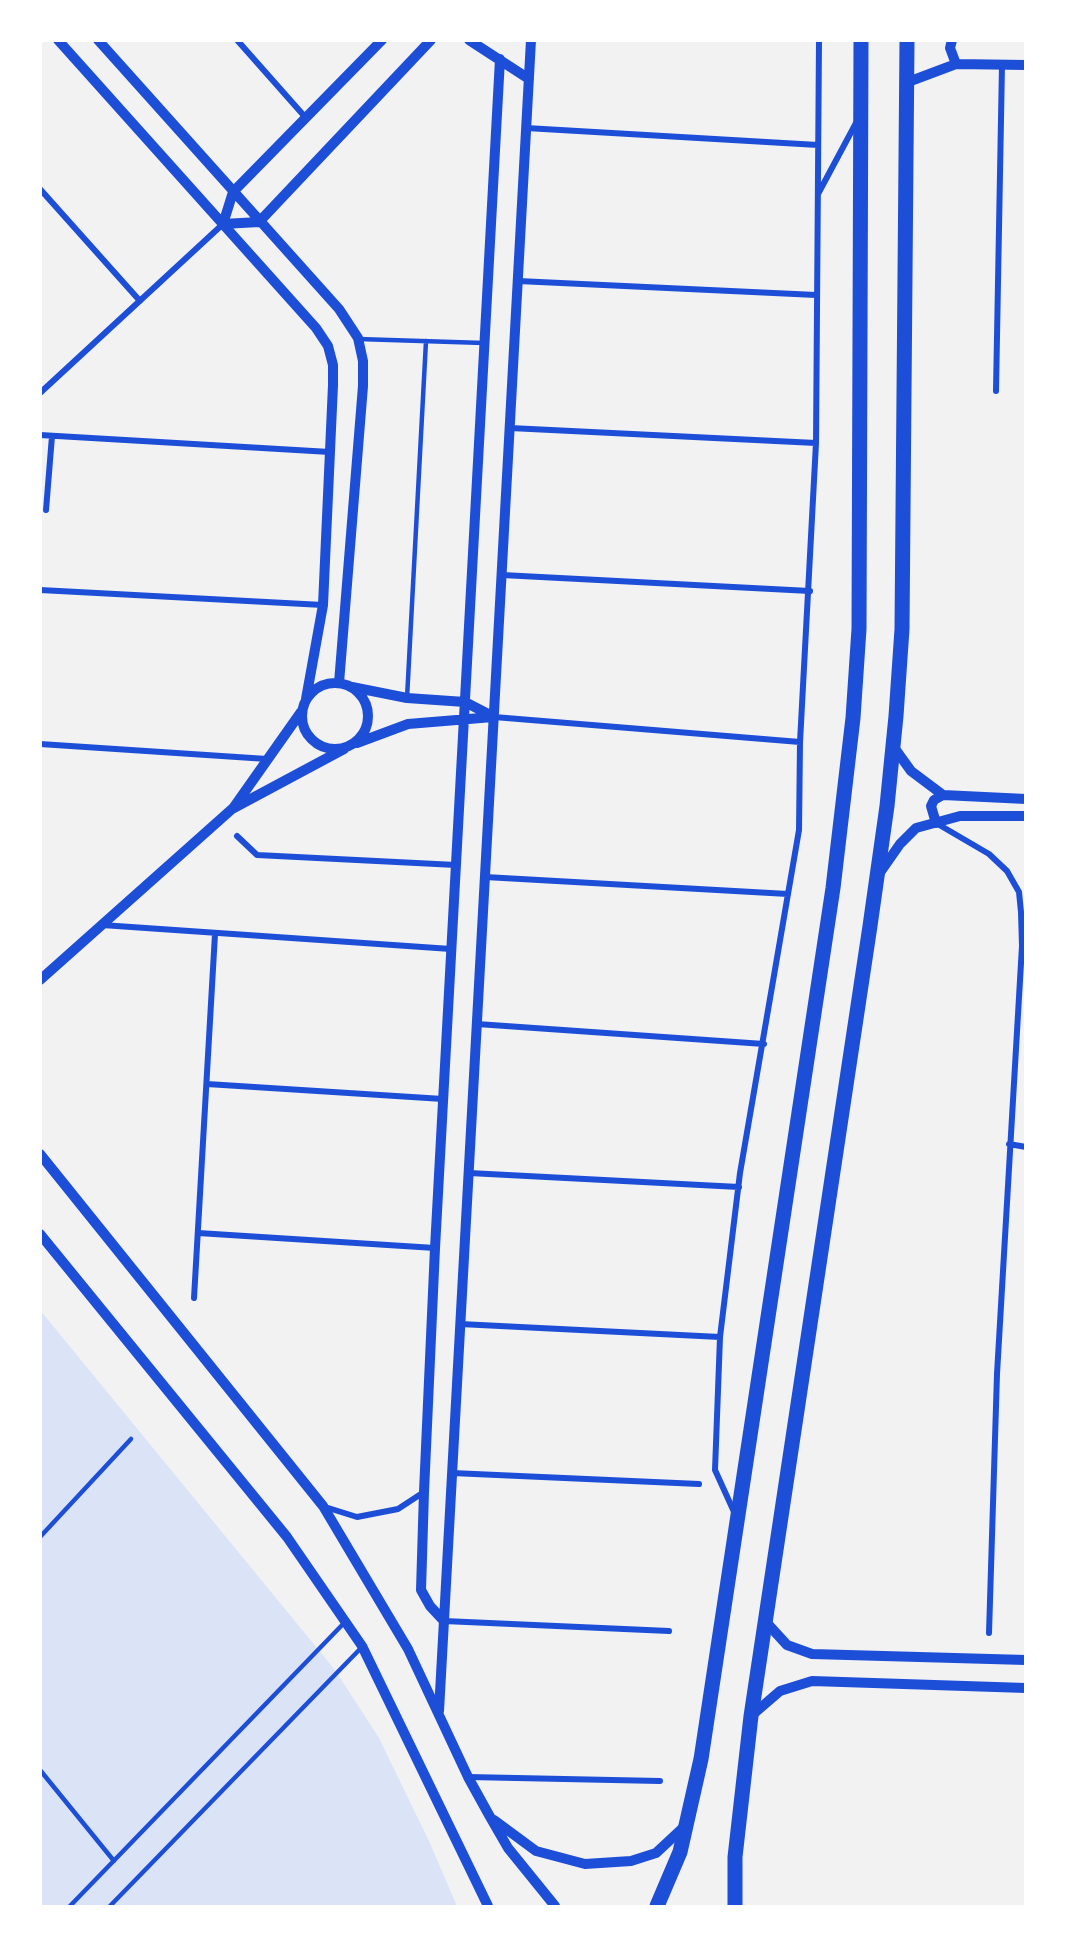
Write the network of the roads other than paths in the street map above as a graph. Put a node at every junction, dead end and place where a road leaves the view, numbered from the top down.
1 (58, 40) edge
2 (98, 40) edge
3 (237, 40) edge
4 (382, 40) edge
5 (431, 40) edge
6 (469, 40) edge
7 (531, 40) edge
8 (819, 40) edge
9 (861, 40) edge
10 (907, 40) edge
11 (952, 40) edge
12 (500, 59) junction
13 (956, 64) junction
14 (1002, 65) junction
15 (1026, 65) edge
16 (529, 79) junction
17 (908, 82) junction
18 (861, 115) junction
19 (306, 118) junction
20 (526, 128) junction
21 (818, 145) junction
22 (40, 189) edge
23 (233, 192) junction
24 (817, 195) junction
25 (259, 222) junction
26 (223, 224) junction
27 (518, 281) junction
28 (816, 295) junction
29 (140, 301) junction
30 (358, 339) junction
31 (426, 341) junction
32 (484, 343) junction
33 (996, 391) dead end
34 (40, 393) edge
35 (510, 428) junction
36 (40, 435) edge
37 (52, 436) junction
38 (816, 443) junction
39 (330, 452) junction
40 (46, 510) dead end
41 (502, 575) junction
42 (40, 590) edge
43 (810, 591) junction
44 (323, 605) junction
45 (339, 682) junction
46 (352, 687) junction
47 (407, 698) junction
48 (306, 699) junction
49 (465, 702) junction
50 (301, 711) junction
51 (494, 717) junction
52 (464, 718) junction
53 (801, 742) junction
54 (356, 743) junction
55 (40, 744) edge
56 (892, 746) junction
57 (344, 749) junction
58 (268, 759) junction
59 (942, 795) junction
60 (1026, 799) edge
61 (232, 809) junction
62 (1026, 816) edge
63 (936, 823) junction
64 (237, 836) dead end
65 (456, 865) junction
66 (877, 876) junction
67 (485, 877) junction
68 (788, 894) junction
69 (102, 925) junction
70 (215, 934) junction
71 (451, 948) junction
72 (40, 980) edge
73 (477, 1024) junction
74 (764, 1044) junction
75 (207, 1084) junction
76 (443, 1099) junction
77 (1009, 1144) junction
78 (1026, 1147) edge
79 (40, 1154) edge
80 (469, 1173) junction
81 (739, 1187) junction
82 (198, 1233) junction
83 (40, 1234) edge
84 (435, 1248) junction
85 (194, 1298) dead end
86 (460, 1324) junction
87 (720, 1337) junction
88 (131, 1439) dead end
89 (452, 1473) junction
90 (699, 1484) dead end
91 (424, 1492) junction
92 (323, 1506) junction
93 (737, 1519) junction
94 (40, 1537) edge
95 (444, 1621) junction
96 (765, 1621) junction
97 (345, 1622) junction
98 (669, 1630) dead end
99 (989, 1634) dead end
100 (362, 1646) junction
101 (1026, 1660) edge
102 (1026, 1688) edge
103 (439, 1712) junction
104 (751, 1716) junction
105 (40, 1770) edge
106 (468, 1777) junction
107 (660, 1781) dead end
108 (489, 1815) junction
109 (686, 1826) junction
110 (114, 1861) junction
111 (70, 1906) edge
112 (110, 1906) edge
113 (488, 1906) edge
114 (555, 1906) edge
115 (657, 1906) edge
116 (735, 1906) edge

1 - 26 street
2 - 23 street
3 - 19 street
4 - 19 street
5 - 25 street
6 - 12 street
7 - 16 street
8 - 21 street
9 - 18 main road
10 - 17 main road
11 - 13 street
12 - 16 street
12 - 32 street
13 - 14 street
13 - 17 street
14 - 15 street
14 - 33 street
16 - 20 street
17 - 56 main road
18 - 24 street
18 - 93 main road
19 - 23 street
20 - 21 street
20 - 27 street
21 - 24 street
22 - 29 street
23 - 25 street
23 - 26 street
24 - 28 street
25 - 26 street
25 - 30 street
26 - 29 street
26 - 39 street
27 - 28 street
27 - 35 street
28 - 38 street
29 - 34 street
30 - 31 lane
30 - 45 street
31 - 32 lane
31 - 47 lane
32 - 49 street
35 - 38 street
35 - 41 street
36 - 37 street
37 - 39 street
37 - 40 street
38 - 43 street
39 - 44 street
41 - 43 street
41 - 51 street
42 - 44 street
43 - 53 street
44 - 48 street
45 - 46 street
45 - 48 street
46 - 47 street
46 - 54 street
47 - 49 street
48 - 50 street
49 - 51 street
49 - 52 street
50 - 57 street
50 - 58 street
51 - 52 street
51 - 53 street
51 - 67 street
52 - 54 street
52 - 65 street
53 - 68 street
54 - 57 street
55 - 58 street
56 - 59 street
56 - 66 main road
57 - 61 street
58 - 61 street
59 - 60 street
59 - 63 street
61 - 69 street
62 - 63 street
63 - 66 street
63 - 77 street
64 - 65 street
65 - 71 street
66 - 96 main road
67 - 68 street
67 - 73 street
68 - 74 street
69 - 70 street
69 - 72 street
70 - 71 street
70 - 75 street
71 - 76 street
73 - 74 street
73 - 80 street
74 - 81 street
75 - 76 street
75 - 82 street
76 - 84 street
77 - 78 street
77 - 99 street
79 - 92 street
80 - 81 street
80 - 86 street
81 - 87 street
82 - 84 street
82 - 85 street
83 - 97 street
84 - 91 street
86 - 87 street
86 - 89 street
87 - 93 street
88 - 94 lane
89 - 90 street
89 - 95 street
91 - 92 street
91 - 95 street
92 - 103 street
93 - 109 main road
95 - 98 street
95 - 103 street
96 - 101 street
96 - 104 main road
97 - 100 street
97 - 110 lane
100 - 112 lane
100 - 113 street
102 - 104 street
103 - 106 street
104 - 116 main road
105 - 110 lane
106 - 107 street
106 - 108 street
108 - 109 street
108 - 114 street
109 - 115 main road
110 - 111 lane

